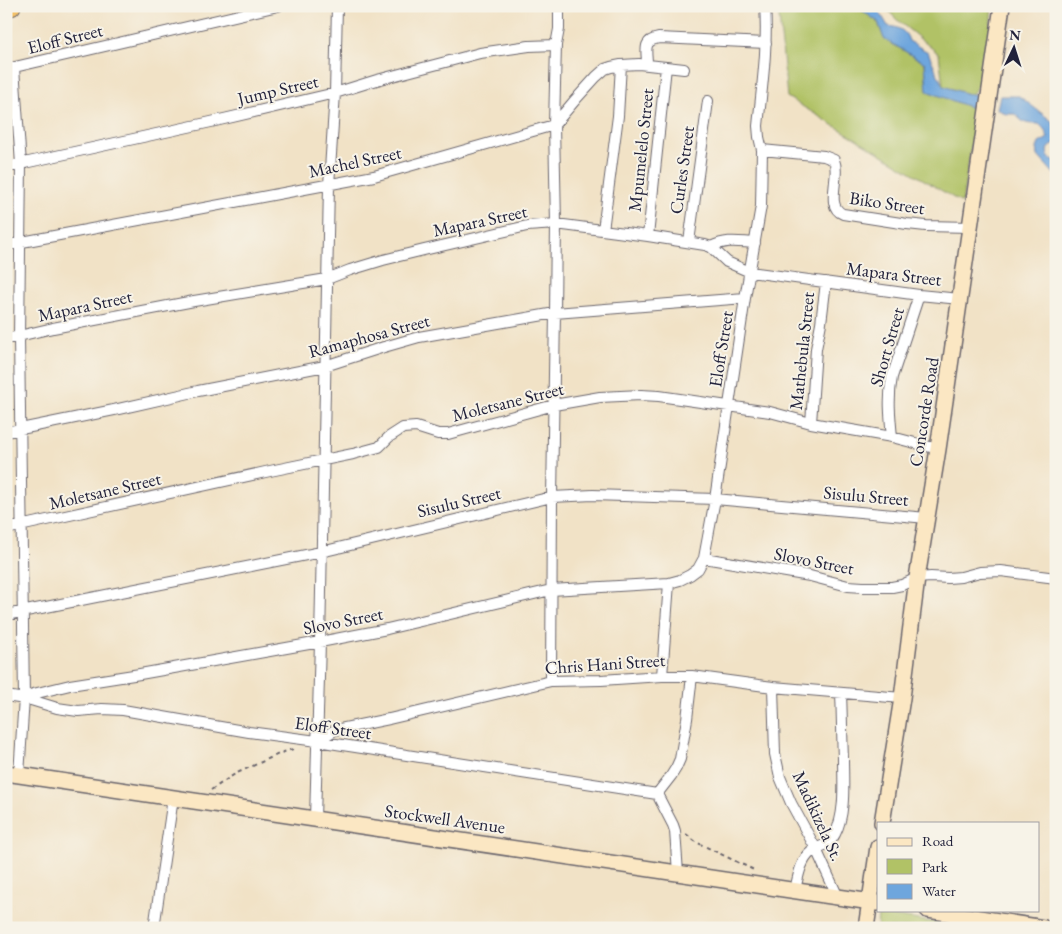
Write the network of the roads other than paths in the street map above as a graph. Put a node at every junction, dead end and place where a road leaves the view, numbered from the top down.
1 (11, 6) edge
2 (278, 6) edge
3 (337, 6) edge
4 (560, 6) edge
5 (765, 6) edge
6 (1002, 6) edge
7 (6, 7) edge
8 (766, 42) junction
9 (556, 45) junction
10 (647, 64) junction
11 (621, 65) junction
12 (666, 67) junction
13 (10, 69) edge
14 (684, 69) dead end
15 (335, 93) junction
16 (708, 101) dead end
17 (554, 125) junction
18 (762, 150) junction
19 (21, 164) junction
20 (6, 167) edge
21 (329, 185) junction
22 (556, 224) junction
23 (970, 227) junction
24 (603, 230) junction
25 (648, 236) junction
26 (20, 242) junction
27 (689, 242) junction
28 (755, 244) junction
29 (6, 245) edge
30 (711, 248) junction
31 (750, 272) junction
32 (327, 279) junction
33 (826, 282) junction
34 (920, 295) junction
35 (745, 298) junction
36 (960, 299) junction
37 (556, 313) junction
38 (19, 337) junction
39 (6, 339) edge
40 (325, 366) junction
41 (554, 405) junction
42 (729, 405) junction
43 (811, 423) junction
44 (21, 429) junction
45 (6, 432) edge
46 (892, 437) junction
47 (938, 448) junction
48 (323, 460) junction
49 (552, 497) junction
50 (715, 499) junction
51 (926, 518) junction
52 (21, 526) junction
53 (6, 529) edge
54 (321, 552) junction
55 (704, 558) junction
56 (916, 578) junction
57 (1056, 578) edge
58 (668, 583) junction
59 (551, 590) junction
60 (23, 612) junction
61 (6, 615) edge
62 (320, 642) junction
63 (662, 676) junction
64 (692, 676) junction
65 (550, 681) junction
66 (773, 687) junction
67 (841, 693) junction
68 (6, 696) edge
69 (24, 698) junction
70 (902, 698) junction
71 (317, 741) junction
72 (12, 774) edge
73 (657, 794) junction
74 (173, 798) junction
75 (315, 819) junction
76 (882, 822) edge
77 (816, 850) junction
78 (877, 861) edge
79 (678, 873) junction
80 (795, 890) junction
81 (838, 897) junction
82 (874, 902) edge
83 (941, 912) edge
84 (154, 928) edge
85 (866, 928) edge
86 (1044, 928) edge

1 - 7 highway
2 - 13 street, Eloff Street
3 - 15 street
4 - 9 street
5 - 8 street, Eloff Street
6 - 23 street, Concorde Road
8 - 10 street
8 - 18 street, Eloff Street
9 - 15 street, Jump Street
9 - 17 street
10 - 11 street
10 - 12 street
11 - 17 street
11 - 24 street, Mpumelelo Street
12 - 14 street
12 - 25 street, Mpumelelo Street
13 - 19 street
15 - 19 street, Jump Street
15 - 21 street
16 - 27 street, Curles Street
17 - 21 street, Machel Street
17 - 22 street
18 - 23 street, Biko Street
18 - 28 street, Eloff Street
19 - 20 street, Jump Street
19 - 26 street
21 - 26 street, Machel Street
21 - 32 street
22 - 24 street, Mapara Street
22 - 32 street, Mapara Street
22 - 37 street
23 - 36 street, Concorde Road
24 - 25 street, Mapara Street
25 - 27 street, Mapara Street
26 - 29 street, Machel Street
26 - 38 street
27 - 30 street, Mapara Street
28 - 30 street
28 - 31 street, Eloff Street
30 - 31 street, Mapara Street
31 - 33 street, Mapara Street
31 - 35 street, Eloff Street
32 - 38 street, Mapara Street
32 - 40 street
33 - 34 street, Mapara Street
33 - 43 street, Mathebula Street
34 - 36 street, Mapara Street
34 - 46 street, Short Street
35 - 37 street, Ramaphosa Street
35 - 42 street, Eloff Street
36 - 47 street, Concorde Road
37 - 40 street, Ramaphosa Street
37 - 41 street
38 - 39 street, Mapara Street
38 - 44 street
40 - 44 street, Ramaphosa Street
40 - 48 street
41 - 42 street, Moletsane Street
41 - 48 street, Moletsane Street
41 - 49 street
42 - 43 street, Moletsane Street
42 - 50 street, Eloff Street
43 - 46 street, Moletsane Street
44 - 45 street, Ramaphosa Street
44 - 52 street
46 - 47 street, Moletsane Street
47 - 51 street, Concorde Road
48 - 52 street, Moletsane Street
48 - 54 street
49 - 50 street, Sisulu Street
49 - 54 street, Sisulu Street
49 - 59 street
50 - 51 street, Sisulu Street
50 - 55 street, Eloff Street
51 - 56 street, Concorde Road
52 - 53 street, Moletsane Street
52 - 60 street
54 - 60 street, Sisulu Street
54 - 62 street
55 - 56 street, Slovo Street
55 - 58 street
56 - 57 street, Slovo Street
56 - 70 street, Concorde Road
58 - 59 street, Slovo Street
58 - 63 street
59 - 62 street, Slovo Street
59 - 65 street
60 - 61 street, Sisulu Street
60 - 69 street
62 - 69 street, Slovo Street
62 - 71 street
63 - 64 street, Chris Hani Street
63 - 65 street, Chris Hani Street
64 - 66 street, Chris Hani Street
64 - 73 street
65 - 71 street, Chris Hani Street
66 - 67 street, Chris Hani Street
66 - 77 street, Madikizela St.
67 - 70 street, Chris Hani Street
67 - 77 street
68 - 69 street, Eloff Street
69 - 71 street, Eloff Street
69 - 72 street
70 - 76 street, Concorde Road
71 - 73 street, Eloff Street
71 - 75 street
72 - 74 street, Stockwell Avenue
73 - 79 street
74 - 75 street, Stockwell Avenue
74 - 84 street
75 - 79 street, Stockwell Avenue
77 - 80 street
77 - 81 street, Madikizela St.
78 - 82 street
79 - 80 street, Stockwell Avenue
80 - 81 street, Stockwell Avenue
81 - 82 street, Stockwell Avenue
82 - 85 street
83 - 86 street

